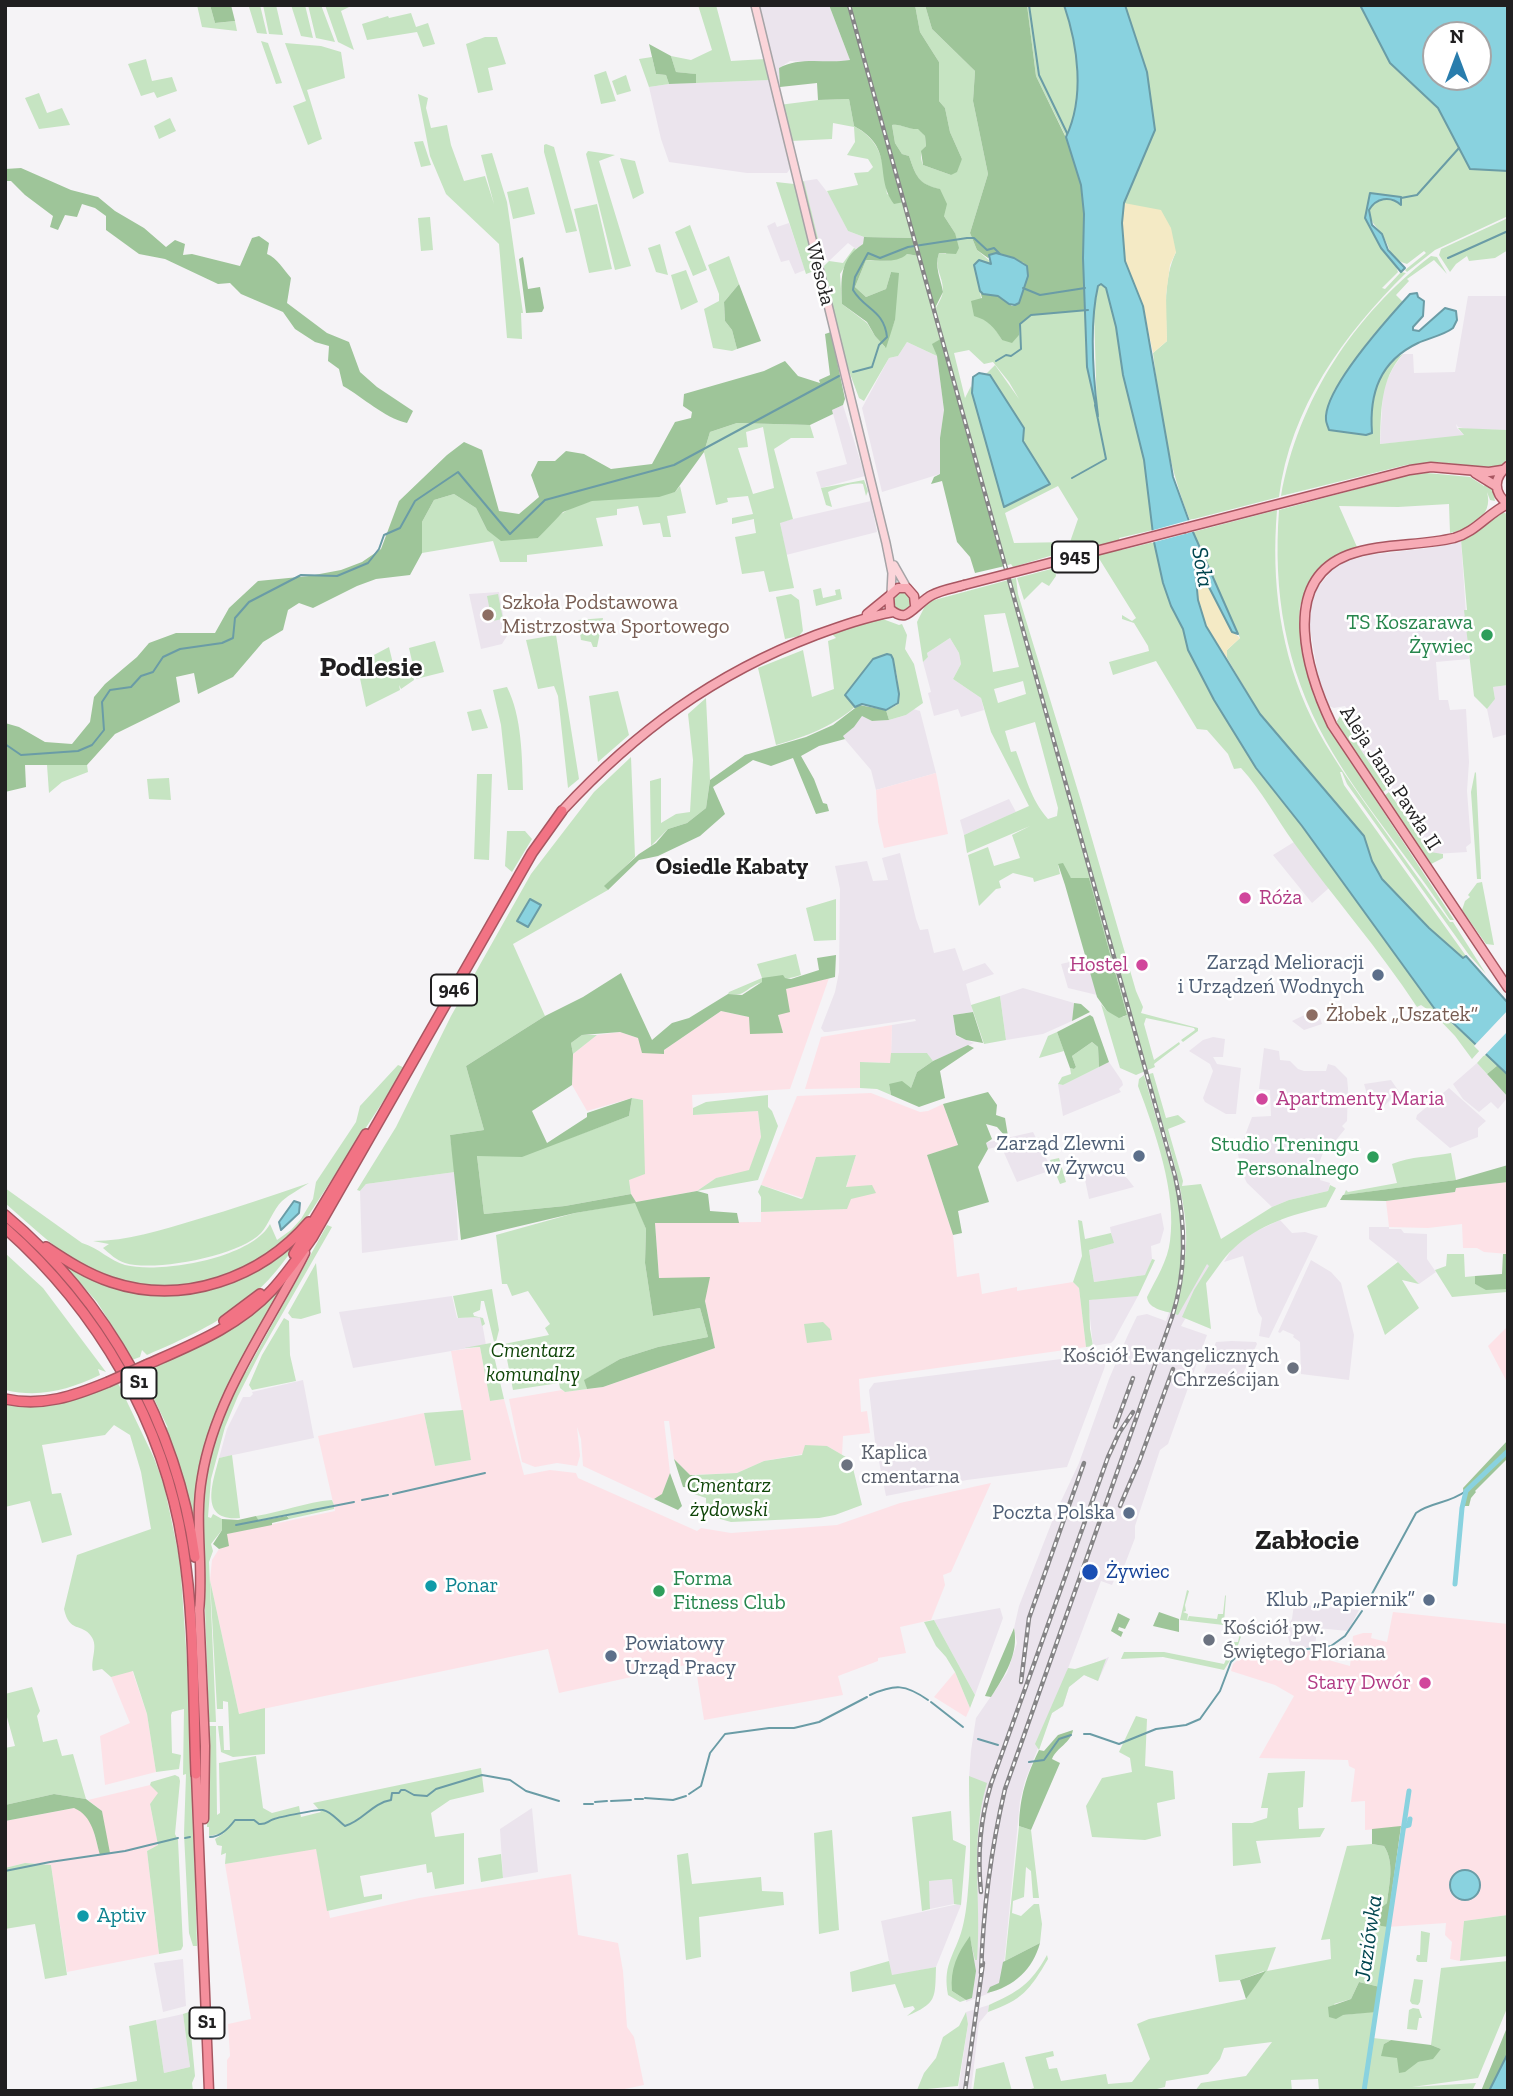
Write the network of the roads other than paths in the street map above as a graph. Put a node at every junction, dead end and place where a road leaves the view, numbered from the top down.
1 (755, 5) edge
2 (1505, 468) edge
3 (1469, 470) junction
4 (1497, 490) junction
5 (1508, 504) edge
6 (1482, 523) junction
7 (886, 543) junction
8 (909, 589) junction
9 (934, 593) junction
10 (890, 595) junction
11 (915, 605) junction
12 (893, 612) junction
13 (845, 625) junction
14 (562, 811) joint
15 (1508, 988) edge
16 (398, 1087) junction
17 (329, 1195) junction
18 (5, 1215) edge
19 (5, 1228) edge
20 (29, 1236) junction
21 (312, 1238) junction
22 (5, 1239) edge
23 (35, 1255) junction
24 (145, 1362) junction
25 (107, 1379) junction
26 (5, 1393) edge
27 (5, 1399) edge
28 (195, 1557) joint
29 (200, 1611) junction
30 (197, 1774) joint
31 (201, 1864) junction
32 (209, 2091) edge

1 - 7 main road, Wesoła
2 - 3 main road, 945
2 - 4 main road, 945
3 - 4 main road, 945
3 - 9 main road, 945, bridge
4 - 5 main road, 945
4 - 6 main road, 945
5 - 6 main road, Aleja Jana Pawła II / 945
6 - 15 main road, Aleja Jana Pawła II / 945
7 - 8 main road, Wesoła
7 - 10 main road, Wesoła
8 - 9 main road, 945
8 - 10 main road
8 - 11 main road
9 - 11 main road, 945
10 - 12 main road
10 - 13 main road, 946
11 - 12 main road
12 - 13 main road, 946
13 - 14 main road, 946
14 - 16 highway, 946
16 - 17 highway, 946
16 - 21 highway, 946
17 - 20 highway
17 - 24 highway
18 - 20 highway, S1
19 - 23 highway, S1
20 - 28 highway, S1
21 - 24 highway
21 - 29 highway
22 - 23 highway
23 - 30 highway, S1
24 - 25 highway, bridge
25 - 26 highway
25 - 27 highway
28 - 29 highway, S1
29 - 31 highway, S1
30 - 31 highway, S1
31 - 32 highway, S1

